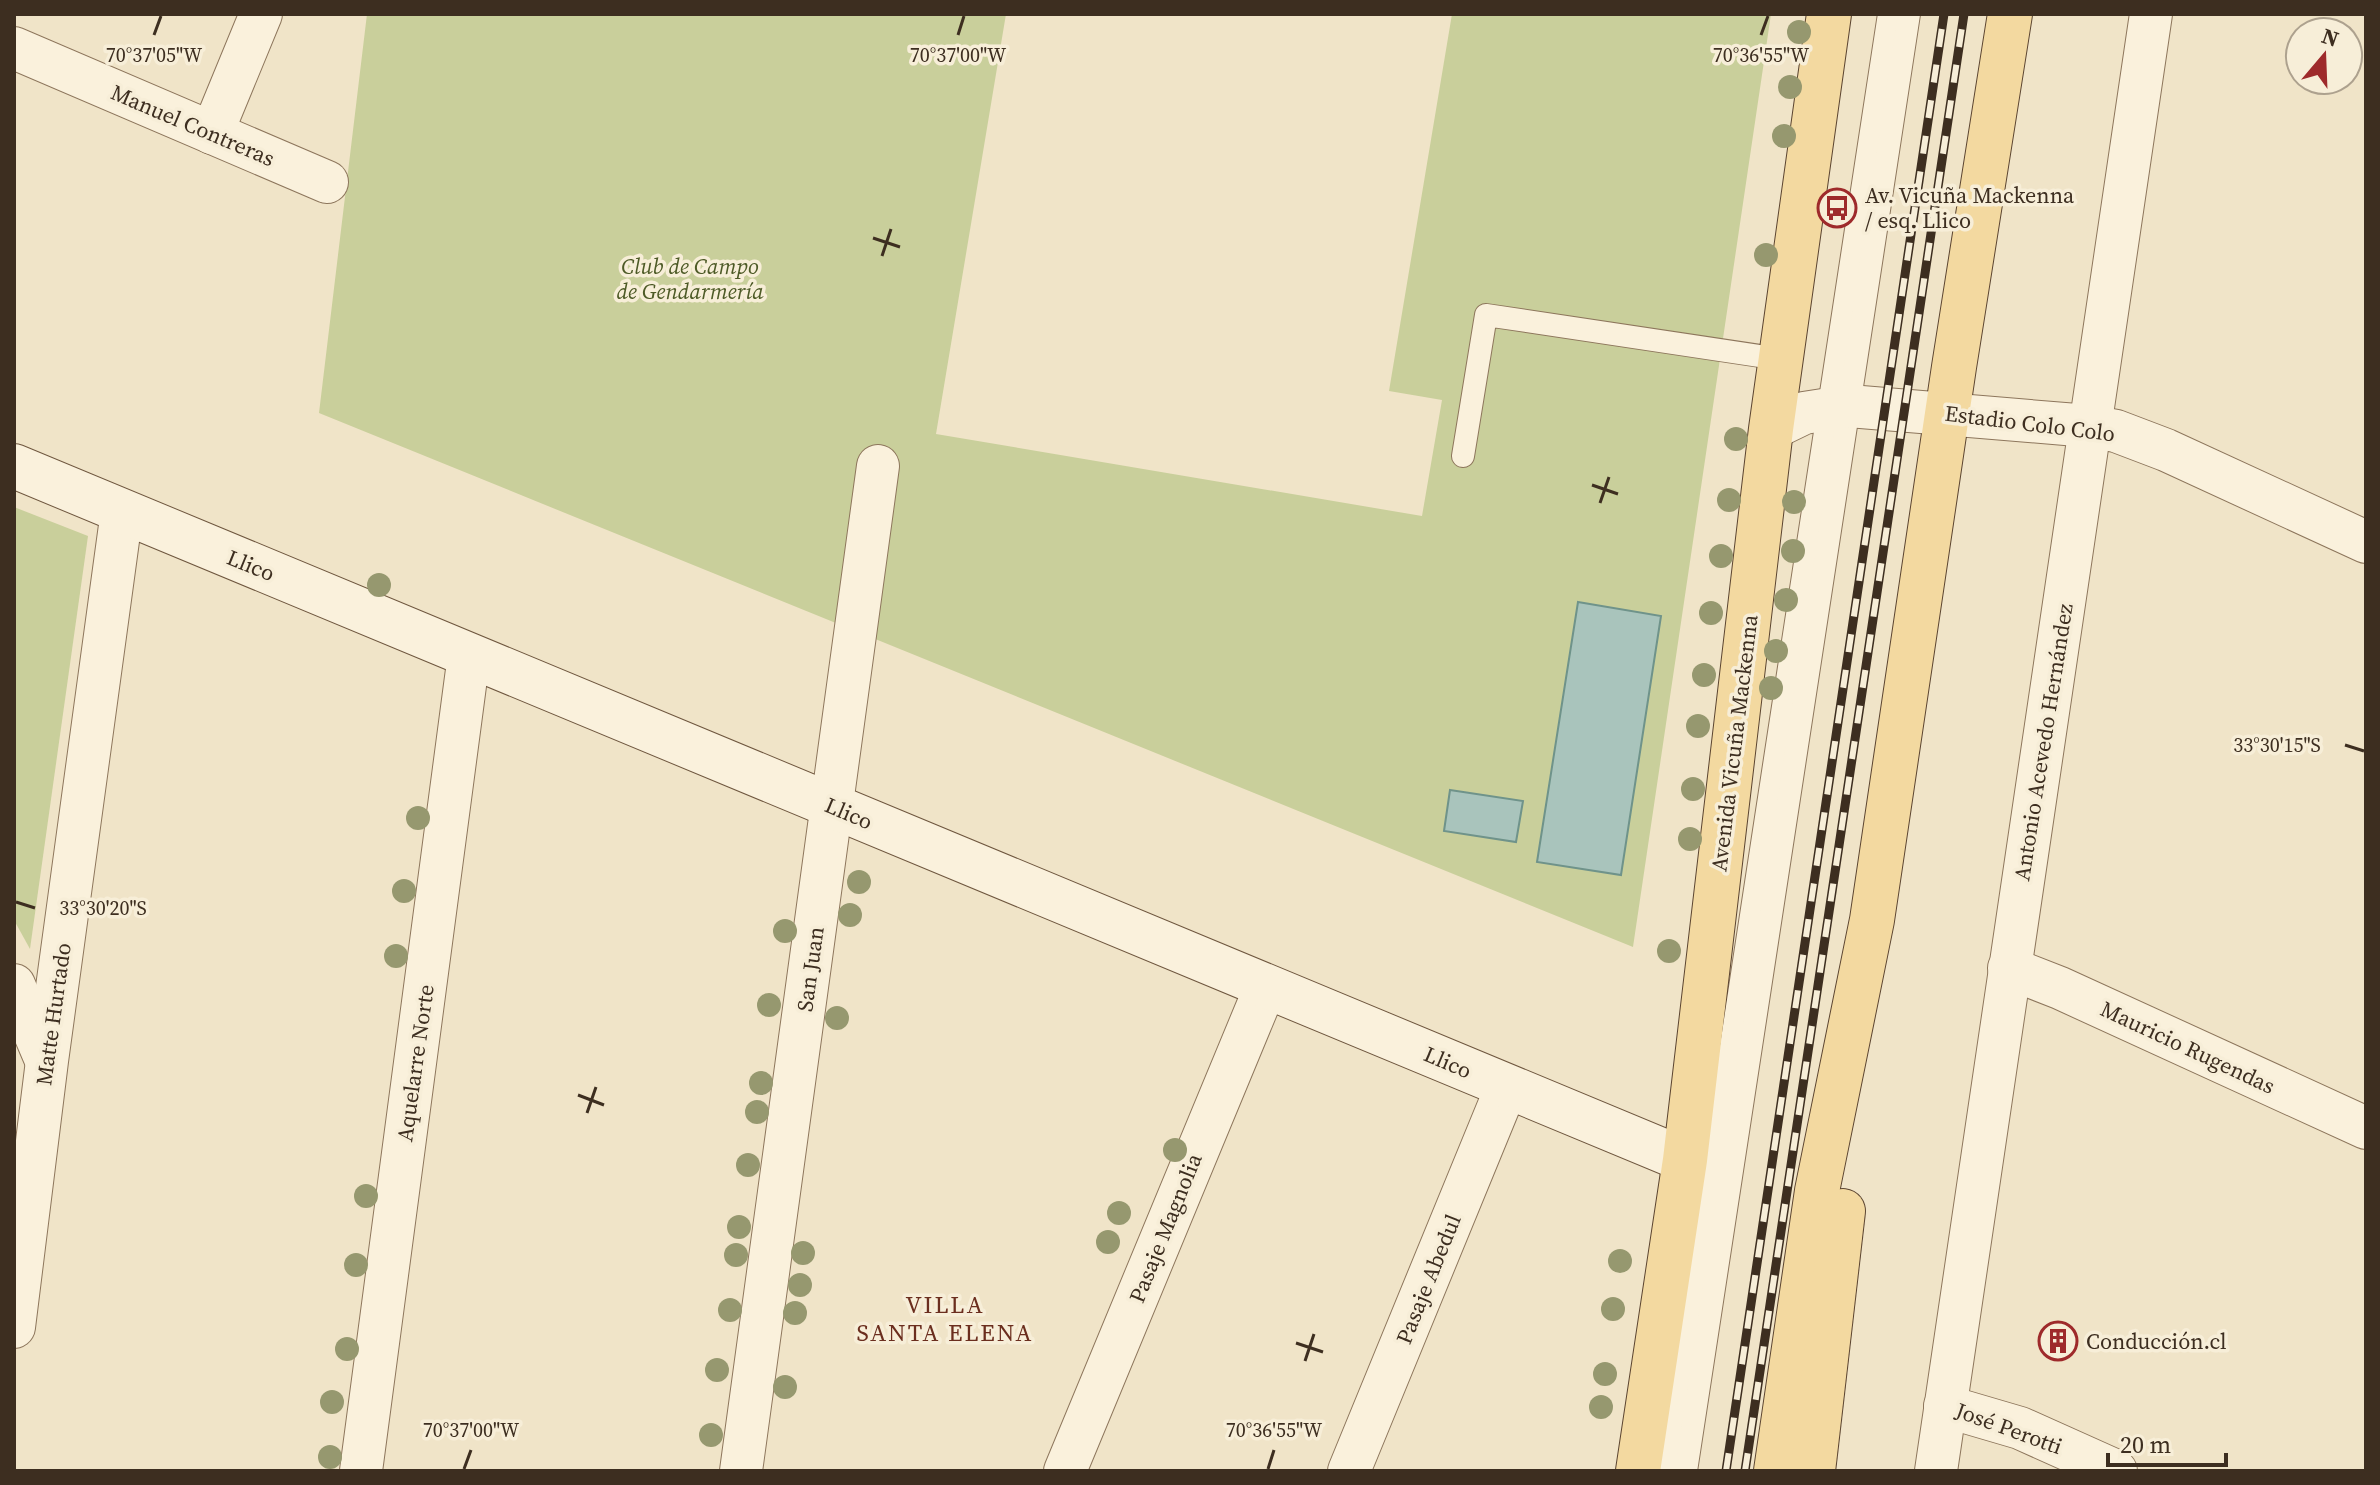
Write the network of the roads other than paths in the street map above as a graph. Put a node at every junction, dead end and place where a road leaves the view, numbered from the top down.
1 (261, 14) edge
2 (1829, 14) edge
3 (1889, 14) edge
4 (1909, 14) edge
5 (2010, 14) edge
6 (2151, 14) edge
7 (14, 48) edge
8 (212, 133) junction
9 (327, 182) dead end
10 (1780, 359) junction
11 (1838, 408) junction
12 (1948, 413) junction
13 (2089, 426) junction
14 (1771, 429) junction
15 (1463, 456) dead end
16 (14, 466) edge
17 (878, 466) dead end
18 (122, 511) junction
19 (2366, 542) edge
20 (469, 655) junction
21 (833, 806) junction
22 (1872, 920) junction
23 (2009, 968) junction
24 (14, 985) edge
25 (1266, 986) junction
26 (47, 1061) junction
27 (1507, 1086) junction
28 (2366, 1128) edge
29 (1685, 1160) junction
30 (14, 1327) edge
31 (1945, 1406) junction
32 (361, 1471) edge
33 (741, 1471) edge
34 (1065, 1471) edge
35 (1349, 1471) edge
36 (1638, 1471) edge
37 (1666, 1471) edge
38 (1686, 1471) edge
39 (1776, 1471) edge
40 (1813, 1471) edge
41 (1936, 1471) edge
42 (2116, 1471) edge

1 - 8 street
2 - 10 main road, Avenida Vicuña Mackenna
3 - 11 lane
4 - 11 lane
5 - 12 main road
6 - 13 street, Antonio Acevedo Hernández
7 - 8 street, Manuel Contreras
8 - 9 street, Manuel Contreras
10 - 14 main road, Avenida Vicuña Mackenna
10 - 15 lane
11 - 12 street, Estadio Colo Colo
11 - 14 street, Estadio Colo Colo
11 - 37 lane
11 - 38 lane
12 - 13 street, Estadio Colo Colo
12 - 22 main road
13 - 19 street, Estadio Colo Colo
13 - 23 street, Antonio Acevedo Hernández
14 - 29 main road, Avenida Vicuña Mackenna
16 - 18 street, Llico
17 - 21 street, San Juan
18 - 20 street, Llico
18 - 26 street, Matte Hurtado
20 - 21 street, Llico
20 - 32 street, Aquelarre Norte
21 - 25 street, Llico
21 - 33 street, San Juan
22 - 39 main road
22 - 40 main road
23 - 28 street, Mauricio Rugendas
23 - 31 street, Antonio Acevedo Hernández
24 - 26 street
25 - 27 street, Llico
25 - 34 street, Pasaje Magnolia
26 - 30 street, Matte Hurtado
27 - 29 street, Llico
27 - 35 street, Pasaje Abedul
29 - 36 main road, Avenida Vicuña Mackenna
31 - 41 street, Antonio Acevedo Hernández
31 - 42 street, José Perotti

